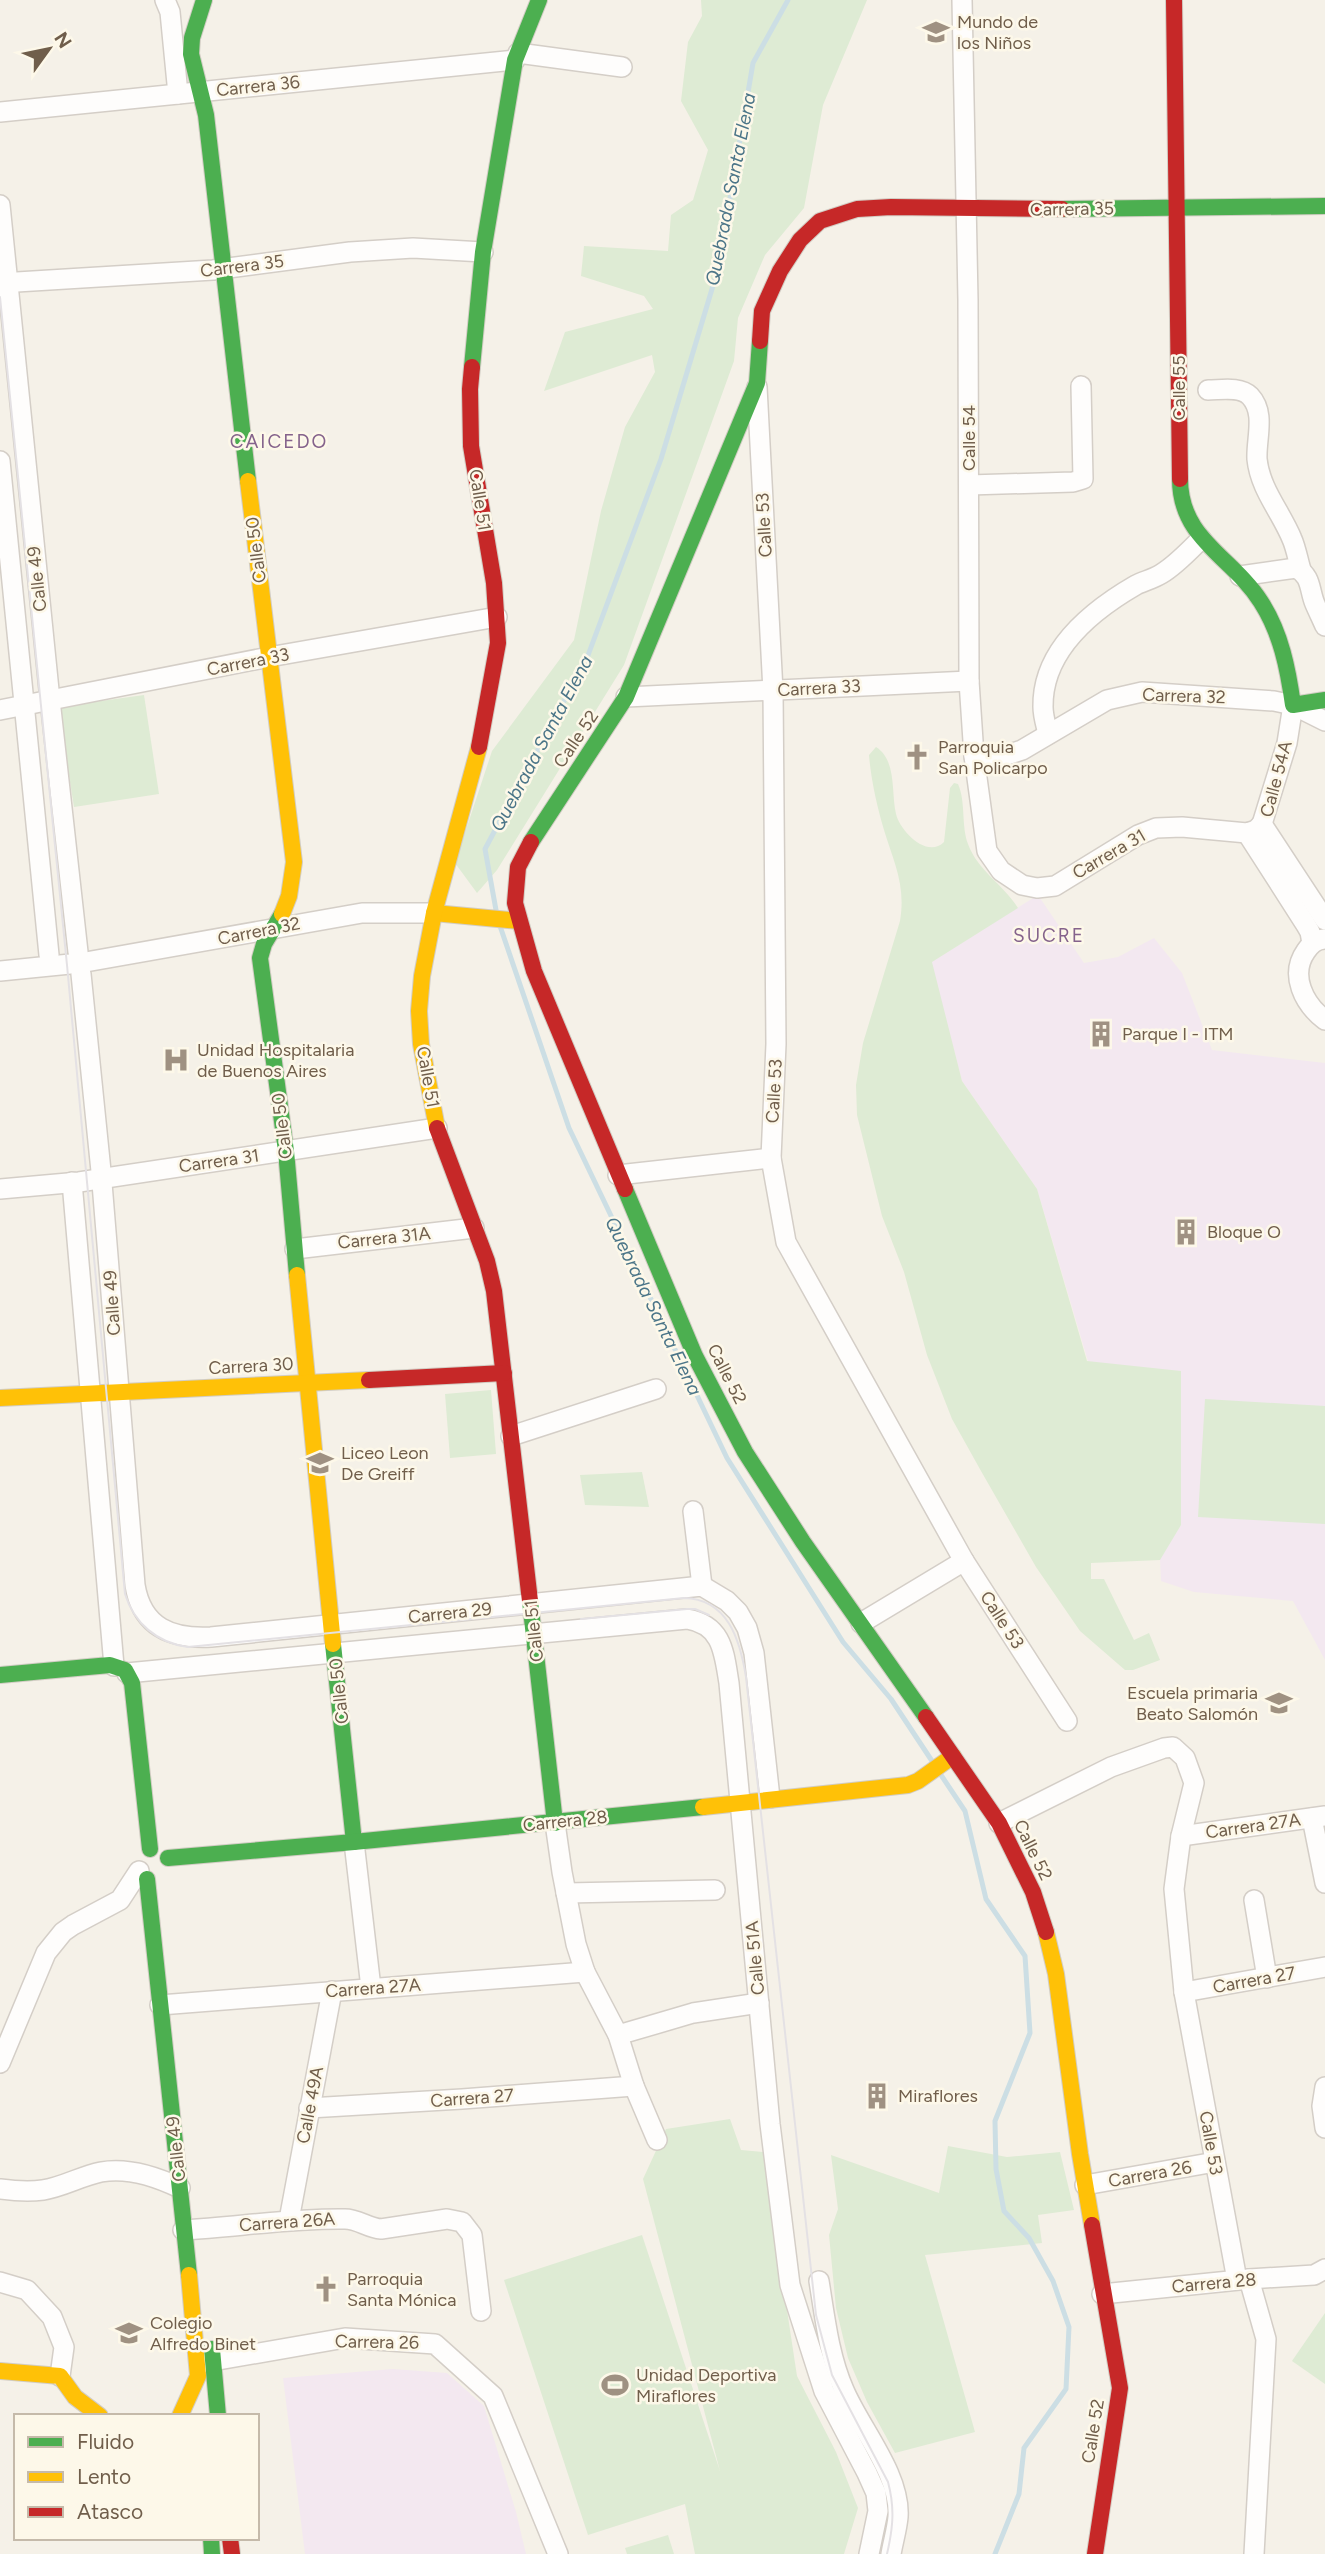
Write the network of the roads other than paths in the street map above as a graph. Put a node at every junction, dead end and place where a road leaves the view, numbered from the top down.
1 (204, 0) edge
2 (539, 0) edge
3 (962, 0) edge
4 (1174, 0) edge
5 (168, 6) edge
6 (195, 26) junction
7 (517, 56) junction
8 (622, 67) dead end
9 (201, 92) junction
10 (178, 94) junction
11 (0, 112) edge
12 (0, 205) edge
13 (1325, 206) edge
14 (1178, 208) junction
15 (966, 209) junction
16 (820, 221) joint
17 (483, 252) junction
18 (223, 269) junction
19 (4, 283) edge
20 (757, 383) junction
21 (1081, 386) dead end
22 (1208, 390) dead end
23 (0, 461) edge
24 (0, 470) edge
25 (969, 485) junction
26 (1202, 540) junction
27 (1301, 570) junction
28 (1240, 576) junction
29 (496, 617) junction
30 (1325, 626) edge
31 (269, 657) junction
32 (969, 681) junction
33 (773, 691) junction
34 (626, 698) junction
35 (50, 700) junction
36 (1325, 701) edge
37 (24, 705) junction
38 (1293, 705) junction
39 (0, 710) edge
40 (1325, 721) edge
41 (1048, 734) junction
42 (974, 756) junction
43 (1255, 828) junction
44 (447, 863) junction
45 (1002, 872) joint
46 (434, 913) junction
47 (470, 917) junction
48 (512, 920) junction
49 (1325, 920) edge
50 (273, 928) junction
51 (1318, 941) edge
52 (78, 952) dead end
53 (49, 955) dead end
54 (0, 971) edge
55 (81, 974) dead end
56 (1325, 1020) edge
57 (437, 1128) junction
58 (286, 1151) junction
59 (771, 1158) junction
60 (618, 1175) junction
61 (102, 1178) junction
62 (72, 1182) junction
63 (0, 1189) edge
64 (474, 1228) junction
65 (295, 1249) junction
66 (504, 1374) junction
67 (306, 1383) junction
68 (656, 1389) dead end
69 (118, 1392) junction
70 (90, 1393) junction
71 (0, 1398) edge
72 (512, 1436) junction
73 (693, 1511) dead end
74 (964, 1561) junction
75 (702, 1586) junction
76 (531, 1605) junction
77 (862, 1623) junction
78 (156, 1625) joint
79 (332, 1625) junction
80 (715, 1633) joint
81 (534, 1634) junction
82 (335, 1653) junction
83 (122, 1670) junction
84 (0, 1675) edge
85 (1067, 1721) dead end
86 (949, 1759) junction
87 (770, 1798) junction
88 (740, 1803) junction
89 (1319, 1817) edge
90 (555, 1823) junction
91 (999, 1823) junction
92 (1181, 1836) junction
93 (354, 1842) junction
94 (149, 1849) junction
95 (168, 1857) junction
96 (154, 1875) junction
97 (1325, 1883) edge
98 (715, 1890) dead end
99 (566, 1893) junction
100 (1254, 1900) dead end
101 (172, 1966) dead end
102 (1325, 1967) edge
103 (585, 1972) junction
104 (1267, 1978) junction
105 (370, 1987) junction
106 (332, 1991) junction
107 (1184, 1992) junction
108 (759, 2003) junction
109 (168, 2004) junction
110 (618, 2035) junction
111 (0, 2063) edge
112 (634, 2086) junction
113 (1325, 2088) edge
114 (309, 2108) junction
115 (1325, 2128) edge
116 (657, 2140) dead end
117 (1215, 2162) junction
118 (1085, 2185) junction
119 (180, 2188) junction
120 (0, 2189) edge
121 (289, 2220) junction
122 (191, 2230) junction
123 (1325, 2269) edge
124 (1243, 2279) junction
125 (819, 2281) dead end
126 (0, 2282) edge
127 (1102, 2294) junction
128 (481, 2311) dead end
129 (206, 2362) junction
130 (0, 2371) edge
131 (60, 2376) junction
132 (97, 2414) edge
133 (181, 2414) edge
134 (218, 2414) edge
135 (558, 2554) edge
136 (869, 2554) edge
137 (891, 2554) edge
138 (1095, 2554) edge
139 (1254, 2554) edge

1 - 6 street, Calle 50
2 - 7 street, Calle 51
3 - 15 street, Calle 54
4 - 14 street, Calle 55
5 - 6 street
5 - 10 street
6 - 9 street, Calle 50
7 - 8 street, Carrera 36
7 - 9 street, Carrera 36
7 - 17 street, Calle 51
9 - 10 street, Carrera 36
9 - 18 street, Calle 50
10 - 11 street, Carrera 36
12 - 19 street, Calle 49
13 - 14 street, Carrera 35
14 - 15 street, Carrera 35
14 - 26 street, Calle 55
15 - 16 street, Carrera 35
15 - 25 street, Calle 54
16 - 20 street, Calle 52
17 - 18 street, Carrera 35
17 - 29 street, Calle 51
18 - 19 street, Carrera 35
18 - 31 street, Calle 50
19 - 35 street, Calle 49
20 - 33 street, Calle 53
20 - 34 street, Calle 52
21 - 25 street
22 - 27 street
23 - 24 street, Calle 49
24 - 37 street, Calle 49
25 - 32 street, Calle 54
26 - 28 street, Calle 55
26 - 41 street
27 - 28 street
27 - 30 street
28 - 38 street, Calle 55
29 - 31 street, Carrera 33
29 - 44 street, Calle 51
31 - 35 street, Carrera 33
31 - 50 street, Calle 50
32 - 33 street, Carrera 33
32 - 42 street, Calle 54
33 - 34 street, Carrera 33
33 - 59 street, Calle 53
34 - 48 street, Calle 52
35 - 37 street, Carrera 33
35 - 52 street, Calle 49
36 - 38 street, Carrera 32
37 - 39 street, Carrera 33
37 - 53 street, Calle 49
38 - 40 street
38 - 41 street, Carrera 32
38 - 43 street, Calle 54A
41 - 42 street, Carrera 32
42 - 45 street, Calle 54
43 - 45 street, Carrera 31
43 - 49 street, Calle 54A
43 - 51 street, Calle 54A
44 - 46 street, Calle 51
44 - 47 street
46 - 47 street, Carrera 32
46 - 50 street, Carrera 32
46 - 57 street, Calle 51
47 - 48 street, Carrera 32
48 - 60 street, Calle 52
50 - 54 street, Carrera 32
50 - 58 street, Calle 50
51 - 56 street
55 - 61 street, Calle 49
57 - 58 street, Carrera 31
57 - 64 street, Calle 51
58 - 61 street, Carrera 31
58 - 65 street, Calle 50
59 - 60 street
59 - 74 street, Calle 53
60 - 77 street, Calle 52
61 - 62 street, Carrera 31
61 - 69 street, Calle 49
62 - 63 street, Carrera 31
62 - 70 street, Calle 49
64 - 65 street, Carrera 31A
64 - 66 street, Calle 51
65 - 67 street, Calle 50
66 - 67 street, Carrera 30
66 - 72 street, Calle 51
67 - 69 street, Carrera 30
67 - 79 street, Calle 50
68 - 72 street
69 - 70 street, Carrera 30
69 - 78 street, Calle 49
70 - 71 street, Carrera 30
70 - 83 street, Calle 49
72 - 76 street, Calle 51
73 - 75 street
74 - 77 street
74 - 85 street, Calle 53
75 - 76 street, Carrera 29
75 - 87 street
76 - 79 street, Carrera 29
76 - 81 street, Calle 51
77 - 86 street, Calle 52
78 - 79 street, Carrera 29
79 - 82 street, Calle 50
80 - 81 street, Carrera 29
80 - 88 street, Calle 51A
81 - 82 street, Carrera 29
81 - 90 street, Calle 51
82 - 83 street, Carrera 29
82 - 93 street, Calle 50
83 - 84 street, Carrera 29
83 - 94 street, Calle 49
86 - 87 street, Carrera 28
86 - 91 street, Calle 52
87 - 88 street, Carrera 28
88 - 90 street, Carrera 28
88 - 108 street, Calle 51A
89 - 92 street, Carrera 27A
89 - 97 street
90 - 93 street, Carrera 28
90 - 99 street, Calle 51
91 - 92 street, Calle 53
91 - 118 street, Calle 52
92 - 107 street, Calle 53
93 - 95 street, Carrera 28
93 - 105 street, Calle 50
94 - 95 street
94 - 96 street
95 - 96 street
96 - 109 street, Calle 49
96 - 111 street
98 - 99 street
99 - 103 street, Calle 51
100 - 104 street
101 - 109 street, Calle 49
102 - 104 street, Carrera 27
103 - 105 street, Carrera 27A
103 - 110 street, Calle 51
104 - 107 street, Carrera 27
105 - 106 street, Carrera 27A
106 - 109 street, Carrera 27A
106 - 114 street, Calle 49A
107 - 117 street, Calle 53
108 - 110 street
108 - 136 street, Calle 51A
109 - 119 street, Calle 49
109 - 122 street, Calle 49
110 - 112 street, Calle 51
112 - 114 street, Carrera 27
112 - 116 street, Calle 51
113 - 115 street
114 - 121 street, Calle 49A
117 - 118 street, Carrera 26
117 - 124 street, Calle 53
118 - 127 street, Calle 52
119 - 120 street
119 - 122 street, Calle 49
121 - 122 street, Carrera 26A
121 - 128 street, Carrera 26A
122 - 129 street, Calle 49
123 - 124 street, Carrera 28
124 - 127 street, Carrera 28
124 - 139 street, Calle 53
125 - 137 street
126 - 131 street
127 - 138 street, Calle 52
129 - 133 street, Calle 49
129 - 134 street, Calle 49
129 - 135 street, Carrera 26
130 - 131 street
131 - 132 street

